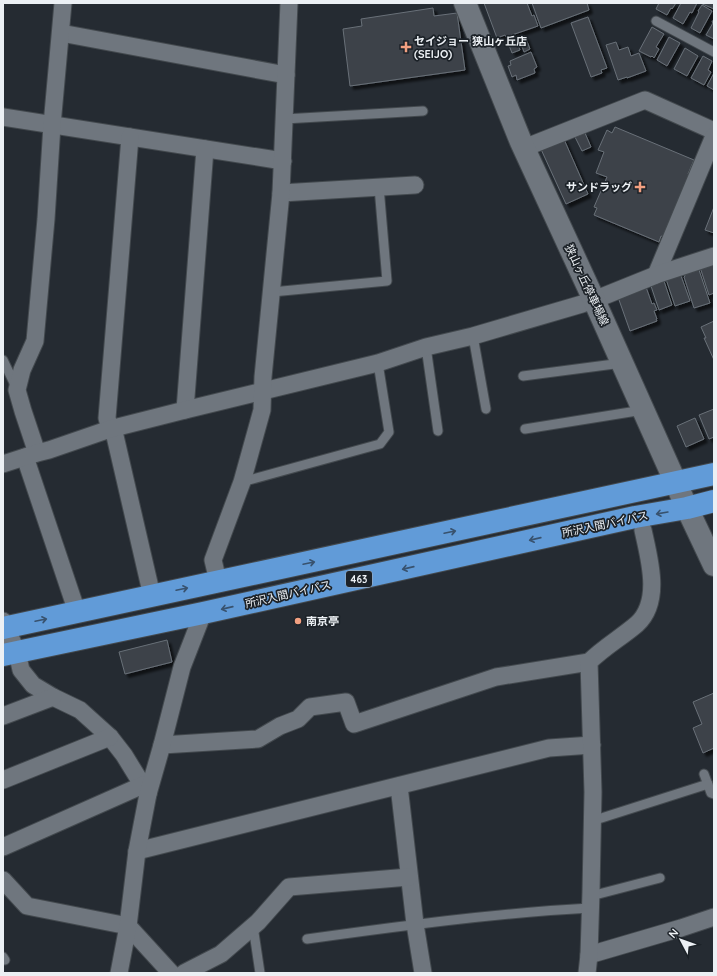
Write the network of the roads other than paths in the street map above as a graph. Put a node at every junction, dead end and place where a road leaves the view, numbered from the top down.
1 (64, 3) edge
2 (289, 3) edge
3 (465, 3) edge
4 (656, 21) dead end
5 (61, 32) junction
6 (714, 52) edge
7 (286, 75) junction
8 (423, 111) dead end
9 (3, 117) edge
10 (284, 119) junction
11 (52, 125) junction
12 (714, 131) edge
13 (714, 136) edge
14 (130, 137) junction
15 (205, 148) junction
16 (524, 148) junction
17 (283, 161) junction
18 (415, 185) dead end
19 (379, 187) junction
20 (282, 193) junction
21 (714, 256) edge
22 (656, 275) junction
23 (272, 292) junction
24 (594, 300) junction
25 (473, 336) junction
26 (426, 348) junction
27 (3, 360) edge
28 (378, 363) junction
29 (622, 363) junction
30 (523, 376) dead end
31 (18, 390) junction
32 (263, 390) junction
33 (486, 409) dead end
34 (184, 410) junction
35 (643, 410) junction
36 (110, 429) junction
37 (525, 429) dead end
38 (438, 431) dead end
39 (31, 455) junction
40 (3, 464) edge
41 (714, 474) edge
42 (242, 482) junction
43 (675, 483) junction
44 (714, 501) edge
45 (687, 508) junction
46 (643, 530) dead end
47 (714, 565) edge
48 (218, 581) junction
49 (152, 596) junction
50 (76, 612) junction
51 (203, 613) junction
52 (4, 625) edge
53 (10, 654) edge
54 (589, 662) junction
55 (53, 697) junction
56 (3, 716) edge
57 (110, 738) junction
58 (162, 745) junction
59 (592, 745) junction
60 (704, 774) dead end
61 (3, 780) edge
62 (708, 784) junction
63 (398, 786) junction
64 (145, 789) junction
65 (714, 794) edge
66 (592, 821) junction
67 (3, 847) edge
68 (138, 851) junction
69 (409, 877) junction
70 (660, 878) dead end
71 (3, 880) edge
72 (591, 902) junction
73 (714, 917) edge
74 (415, 924) junction
75 (128, 926) junction
76 (253, 926) junction
77 (307, 939) dead end
78 (589, 955) junction
79 (119, 973) edge
80 (171, 973) edge
81 (184, 973) edge
82 (260, 973) edge
83 (423, 973) edge
84 (587, 973) edge

1 - 5 street
2 - 7 street
3 - 16 main road, 狭山ヶ丘停車場線
4 - 6 lane
5 - 7 street
5 - 11 street
7 - 10 street
8 - 10 lane
9 - 11 street
10 - 17 street
11 - 14 street
11 - 31 street
12 - 16 street
13 - 22 street
14 - 15 street
14 - 36 street
15 - 17 street
15 - 34 street
16 - 24 main road, 狭山ヶ丘停車場線
17 - 20 street
18 - 19 street
19 - 20 street
19 - 23 lane
20 - 23 street
21 - 22 street
22 - 24 street
23 - 32 street
24 - 25 street
24 - 29 main road, 狭山ヶ丘停車場線
25 - 26 street
25 - 33 lane
26 - 28 street
26 - 38 lane
27 - 31 lane
28 - 32 street
28 - 42 lane
29 - 30 lane
29 - 35 main road, 狭山ヶ丘停車場線
31 - 39 street
32 - 34 street
32 - 42 street
34 - 36 street
35 - 37 lane
35 - 43 main road, 狭山ヶ丘停車場線
36 - 39 street
36 - 49 street
39 - 40 street
39 - 50 street
41 - 43 highway, 463
42 - 48 street
43 - 45 main road, 狭山ヶ丘停車場線
48 -> 43 highway, 463
44 - 45 highway, 所沢入間バイパス / 463
45 - 47 main road, 狭山ヶ丘停車場線
45 -> 51 highway, 所沢入間バイパス / 463
46 - 54 street
49 -> 48 highway, 463
49 - 50 highway, 463
52 -> 50 highway, 463
51 - 53 highway, 所沢入間バイパス / 463
51 - 58 street
52 - 53 street
53 - 55 street
54 - 58 street
54 - 59 street
55 - 56 street
55 - 57 street
57 - 61 street
57 - 64 street
58 - 64 street
59 - 63 street
59 - 66 street
60 - 62 lane
62 - 65 lane
62 - 66 lane
63 - 68 street
63 - 69 street
64 - 67 street
64 - 68 street
66 - 72 street
68 - 75 street
69 - 74 street
69 - 76 street
70 - 72 lane
71 - 75 street
72 - 74 lane
72 - 78 street
73 - 78 street
74 - 77 lane
74 - 83 street
75 - 79 street
75 - 80 street
76 - 81 street
76 - 82 lane
78 - 84 street

